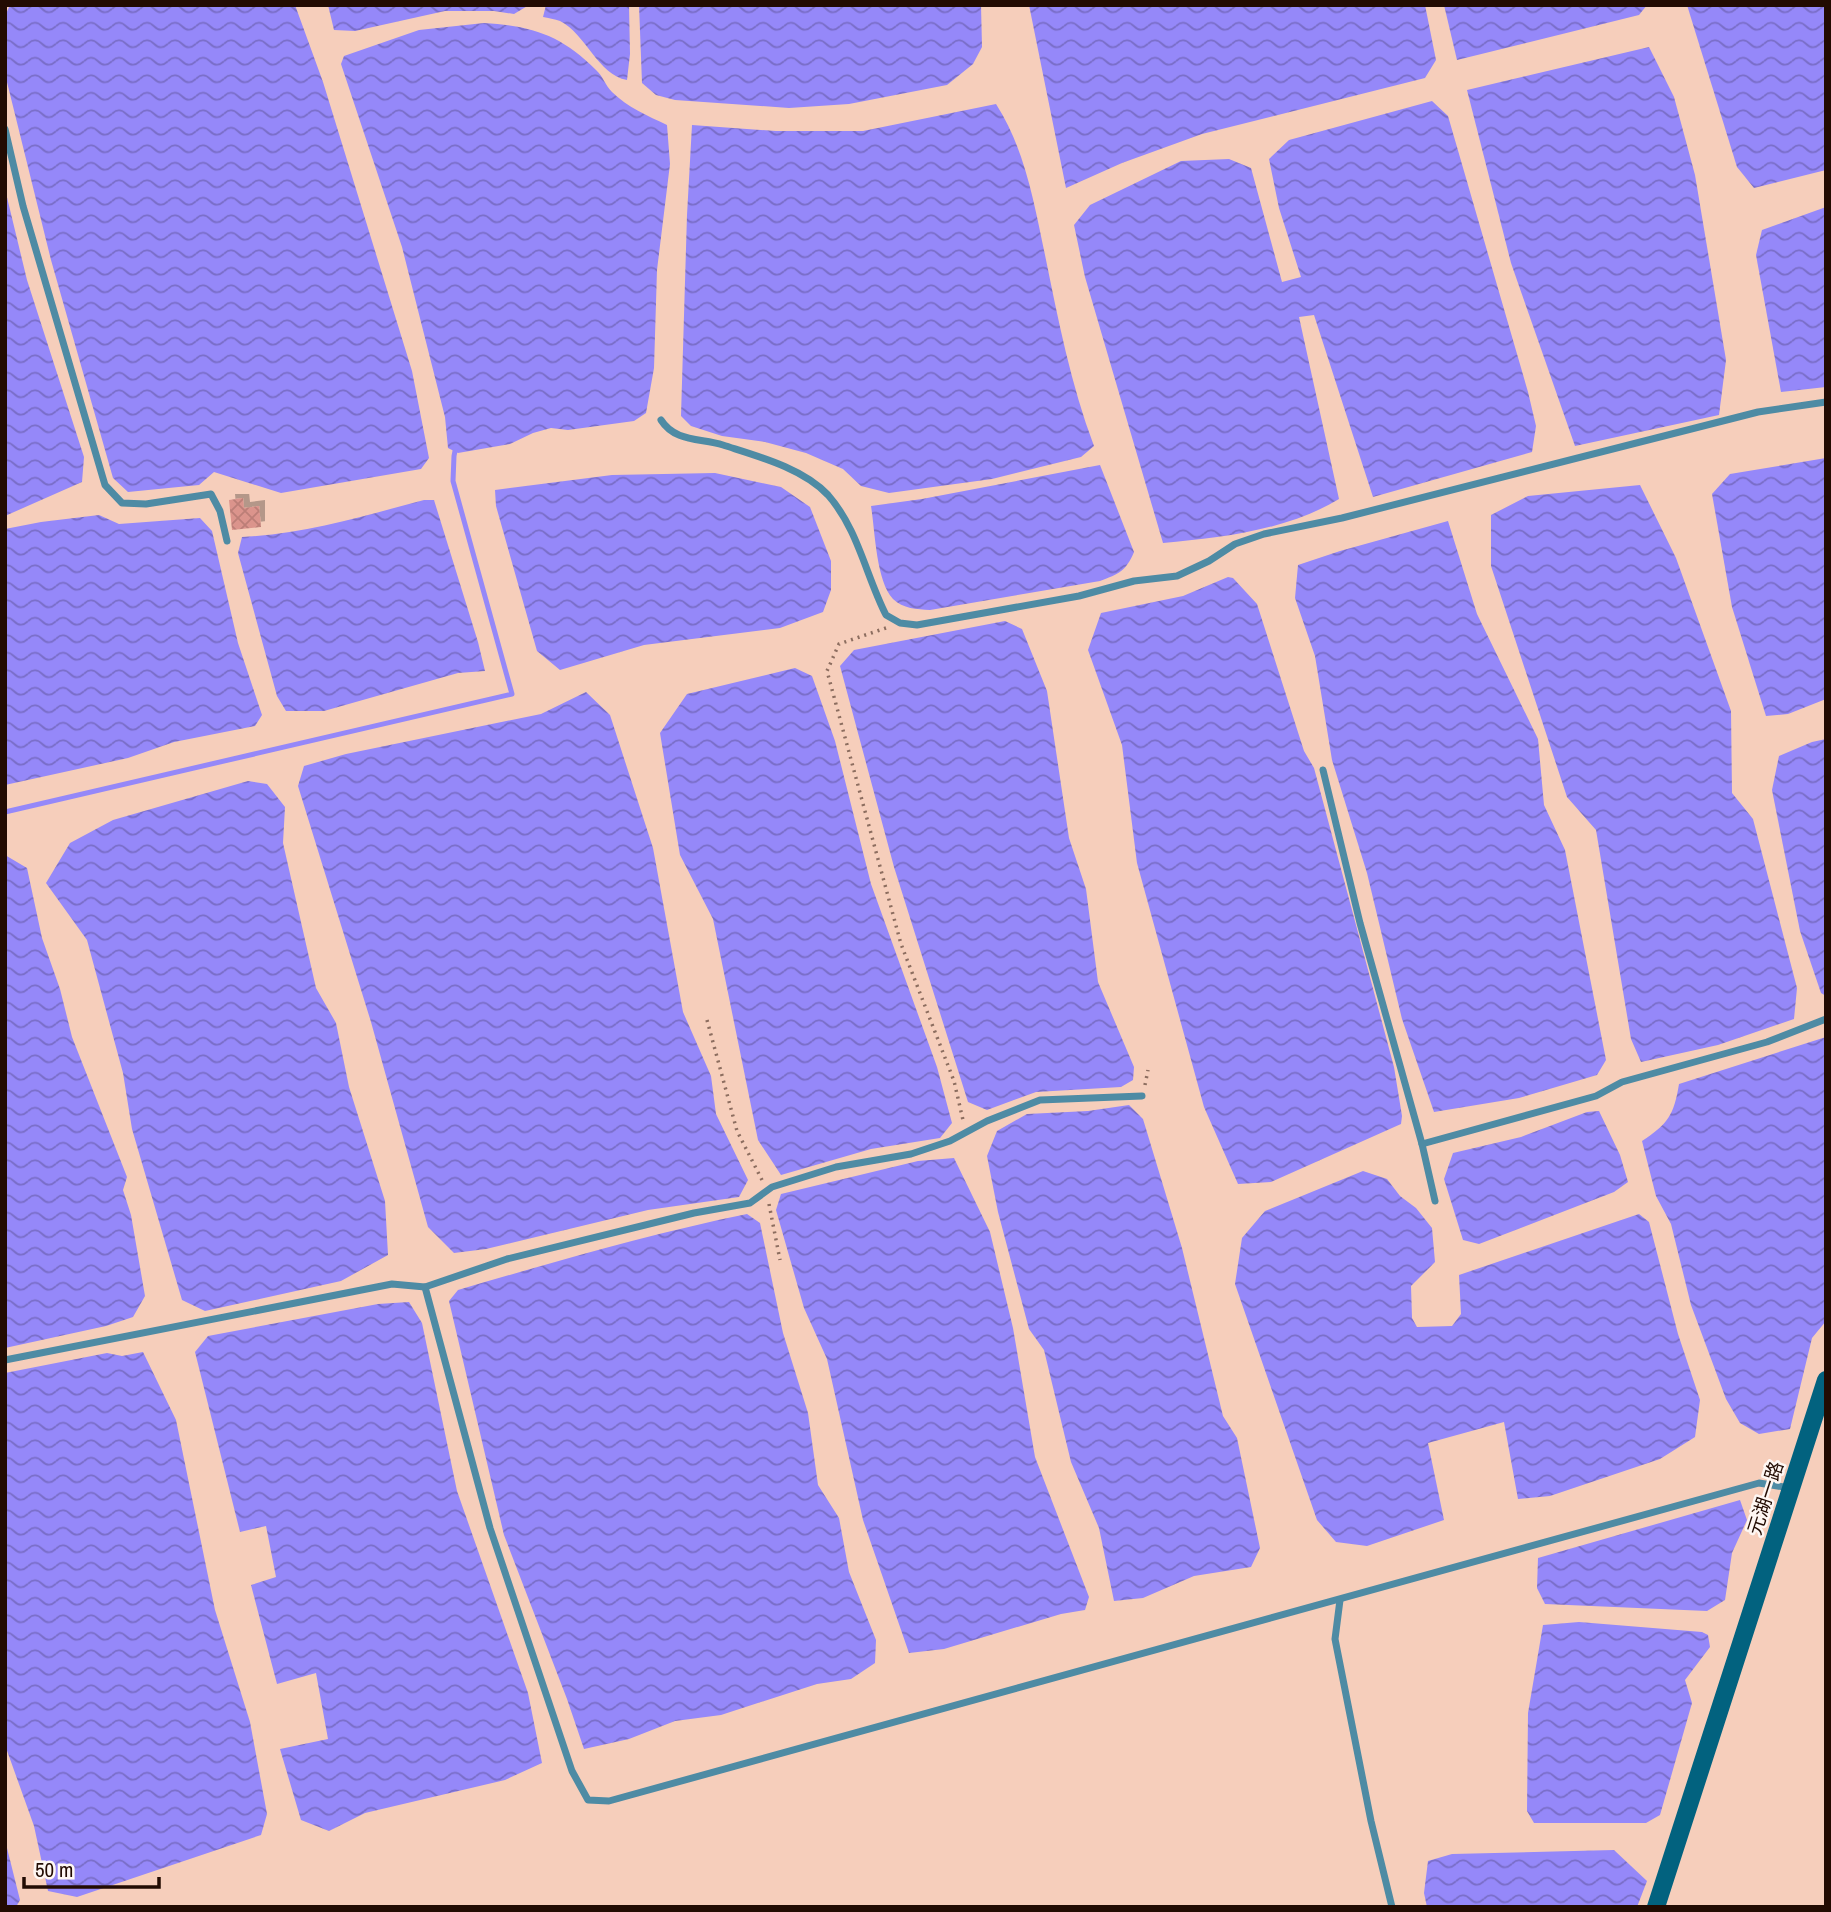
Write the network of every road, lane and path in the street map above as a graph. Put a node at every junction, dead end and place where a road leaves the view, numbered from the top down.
1 (5, 129) edge
2 (1826, 402) edge
3 (661, 420) dead end
4 (227, 541) dead end
5 (893, 619) junction
6 (1323, 770) dead end
7 (1826, 1019) edge
8 (707, 1020) dead end
9 (1143, 1096) dead end
10 (966, 1132) junction
11 (1422, 1144) junction
12 (767, 1191) junction
13 (1435, 1201) dead end
14 (779, 1260) dead end
15 (425, 1287) junction
16 (5, 1360) edge
17 (1826, 1380) edge
18 (1790, 1489) junction
19 (1340, 1600) junction
20 (1392, 1907) edge
21 (1656, 1907) edge

1 - 4 lane
2 - 5 lane
3 - 5 lane
5 - 10 path
6 - 11 lane
7 - 11 lane
8 - 12 path
9 - 10 lane
10 - 12 lane
11 - 13 lane
12 - 14 path
12 - 15 lane
15 - 16 lane
15 - 19 lane
17 - 18 main road, 元湖一路
18 - 19 lane
18 - 21 main road, 元湖一路
19 - 20 lane

